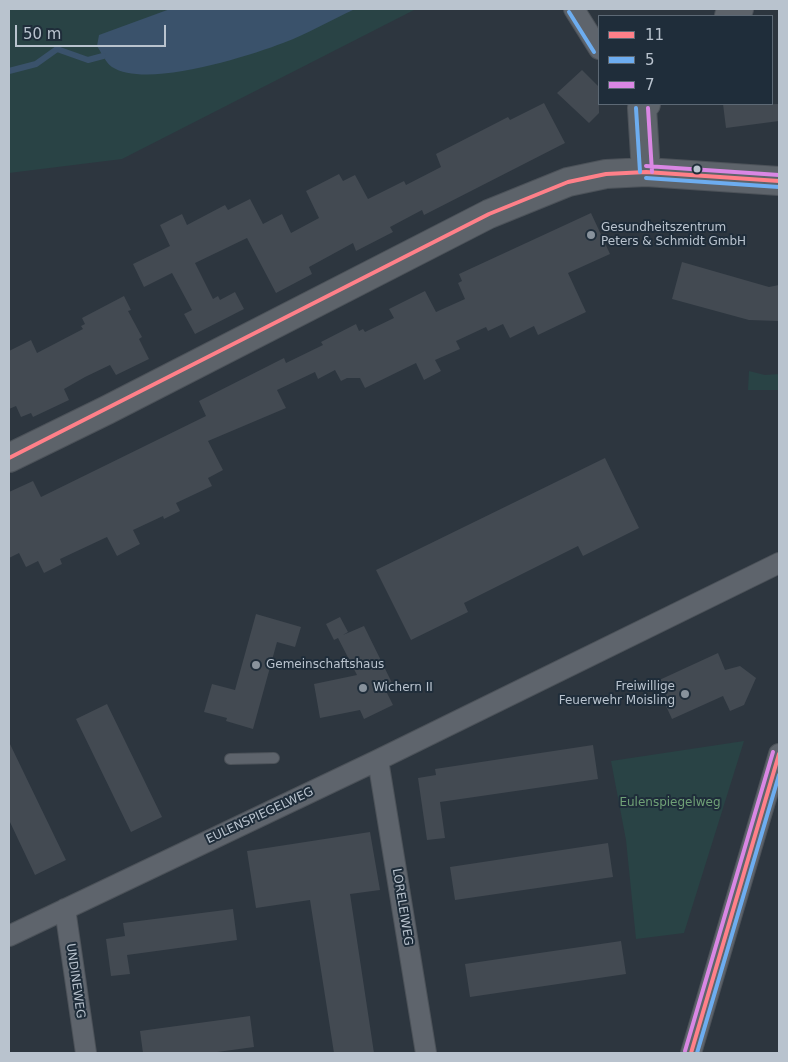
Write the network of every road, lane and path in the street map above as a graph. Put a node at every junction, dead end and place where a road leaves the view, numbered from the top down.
1 (574, 9) edge
2 (598, 46) edge
3 (642, 105) edge
4 (646, 172) junction
5 (779, 180) edge
6 (9, 458) edge
7 (779, 564) edge
8 (779, 754) edge
9 (274, 758) dead end
10 (230, 759) dead end
11 (378, 760) junction
12 (65, 909) junction
13 (9, 936) edge
14 (86, 1053) edge
15 (426, 1053) edge
16 (691, 1053) edge

1 - 2 street
3 - 4 main road
4 - 5 main road
4 - 6 main road
7 - 11 street, EULENSPIEGELWEG
8 - 16 street
9 - 10 lane
11 - 12 street, EULENSPIEGELWEG
11 - 15 street, LORELEIWEG
12 - 13 street, EULENSPIEGELWEG
12 - 14 street, UNDINEWEG

